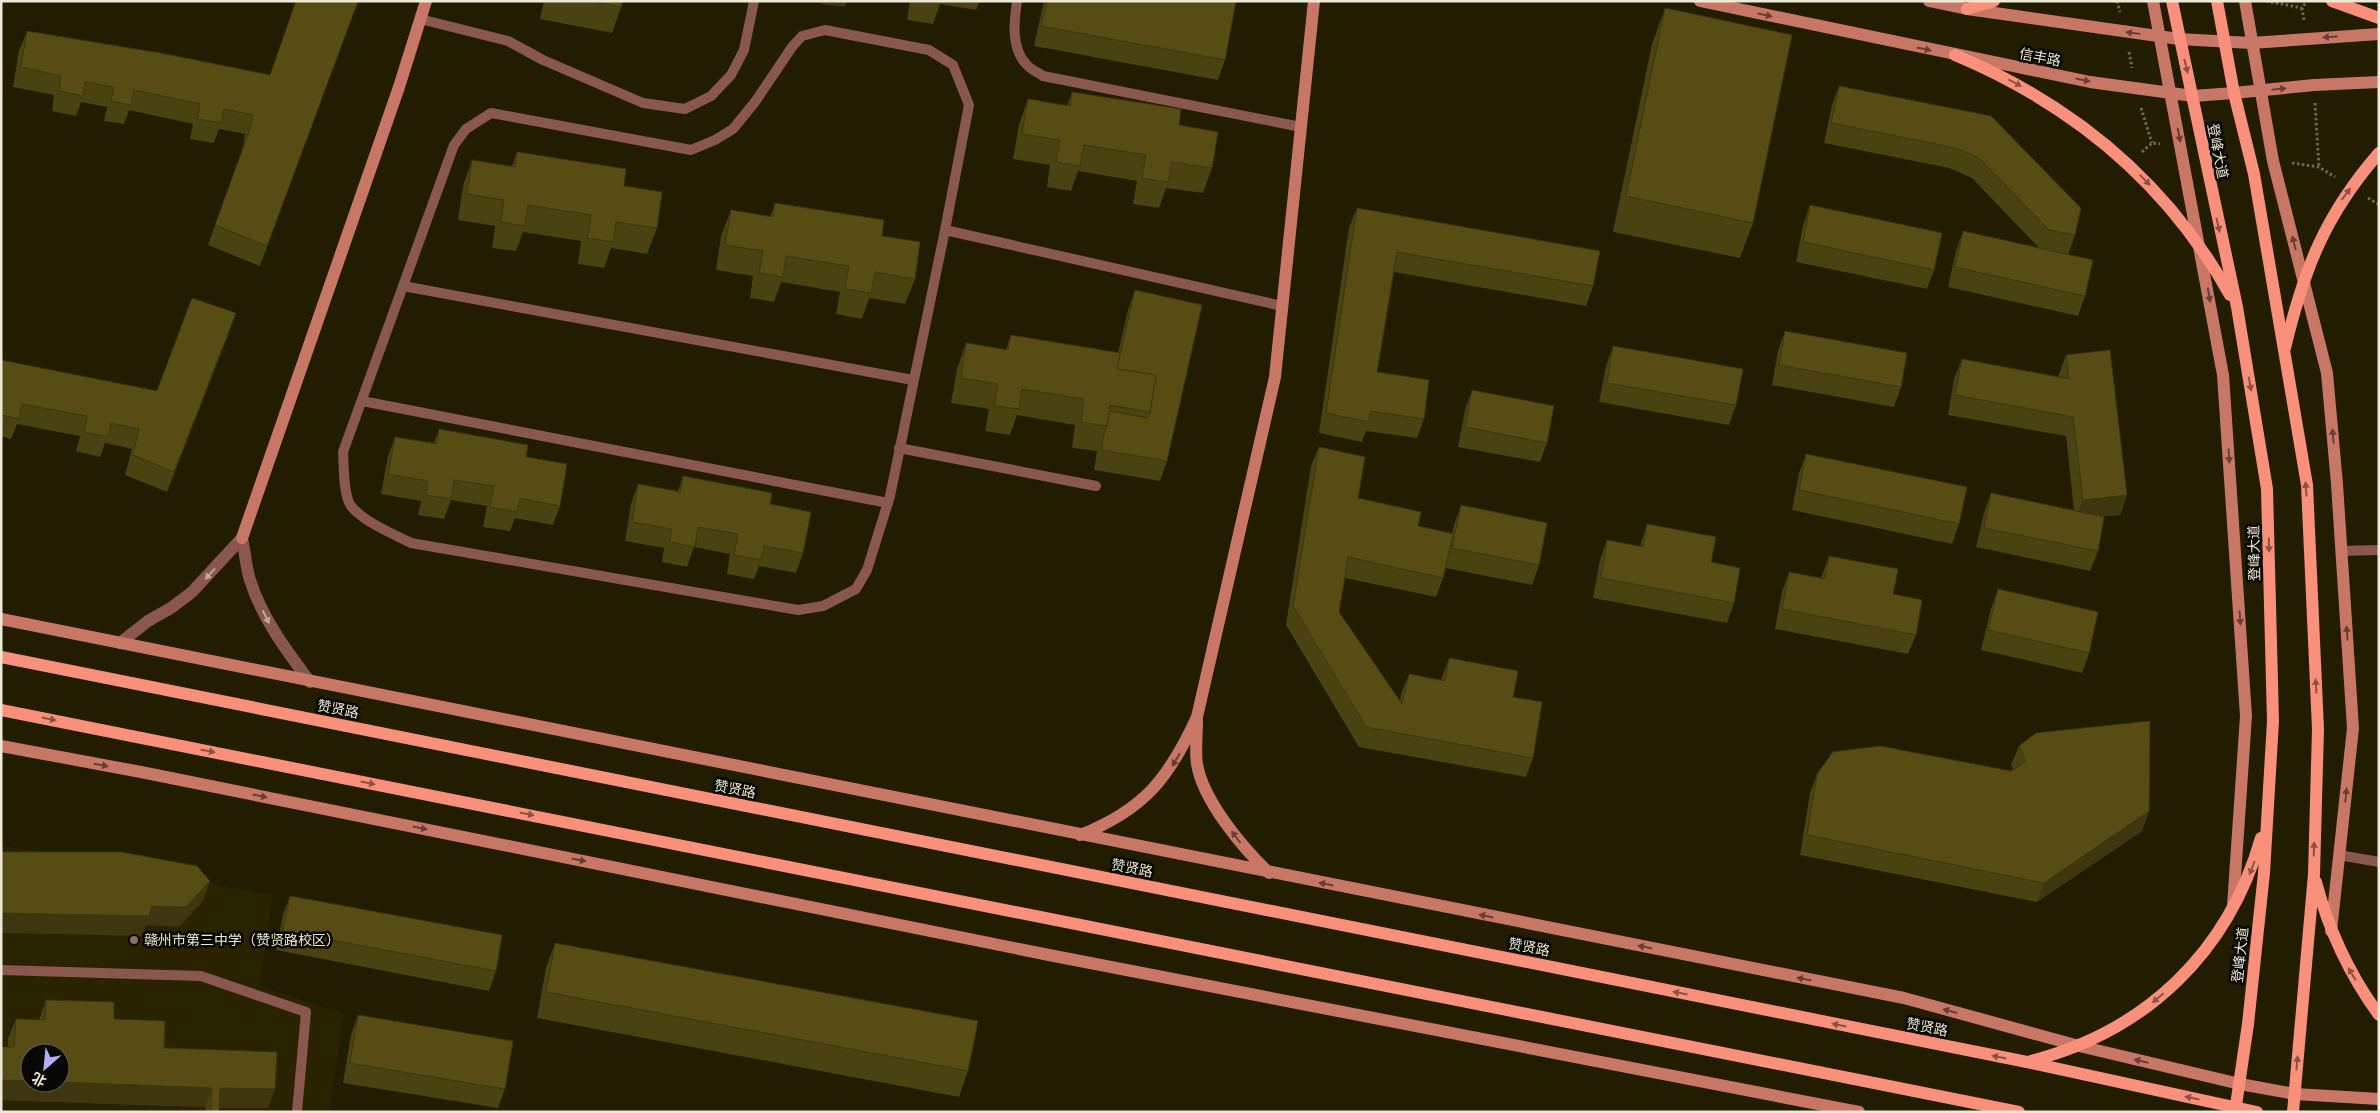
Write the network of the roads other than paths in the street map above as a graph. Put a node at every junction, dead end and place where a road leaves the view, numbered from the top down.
1 (426, 1) edge
2 (754, 1) edge
3 (1017, 1) edge
4 (1314, 1) edge
5 (1700, 1) edge
6 (1929, 1) edge
7 (1994, 1) edge
8 (2154, 1) edge
9 (2172, 1) edge
10 (2217, 1) edge
11 (2245, 1) edge
12 (2332, 1) edge
13 (1967, 9) junction
14 (2379, 18) edge
15 (420, 20) junction
16 (2379, 34) edge
17 (2160, 36) junction
18 (2179, 39) junction
19 (2224, 42) junction
20 (2252, 43) junction
21 (1955, 55) junction
22 (2379, 82) edge
23 (2260, 91) junction
24 (2171, 93) junction
25 (2234, 94) junction
26 (2193, 96) junction
27 (1301, 127) junction
28 (2379, 153) edge
29 (944, 230) junction
30 (2200, 246) junction
31 (2304, 278) junction
32 (403, 286) junction
33 (1282, 306) junction
34 (2237, 307) junction
35 (2284, 352) junction
36 (913, 380) junction
37 (362, 401) junction
38 (900, 448) junction
39 (1096, 486) dead end
40 (888, 503) junction
41 (242, 538) junction
42 (2379, 550) edge
43 (2342, 551) junction
44 (1, 619) edge
45 (120, 643) junction
46 (1, 657) edge
47 (310, 682) junction
48 (1, 710) edge
49 (1197, 716) junction
50 (1, 746) edge
51 (2268, 804) junction
52 (1080, 835) junction
53 (2339, 855) junction
54 (2379, 862) edge
55 (1269, 873) junction
56 (2314, 874) junction
57 (2232, 910) junction
58 (2331, 931) junction
59 (1, 970) edge
60 (2379, 1015) edge
61 (2079, 1046) junction
62 (2027, 1062) junction
63 (2240, 1084) junction
64 (2295, 1094) junction
65 (1935, 1095) junction
66 (2379, 1100) edge
67 (2235, 1110) edge
68 (297, 1112) edge
69 (1859, 1112) edge
70 (1981, 1112) edge
71 (2019, 1112) edge
72 (2257, 1112) edge
73 (2293, 1112) edge

1 - 15 street
2 - 15 lane
3 - 27 lane
4 - 27 street
5 -> 21 street, 信丰路
6 - 13 street
7 - 13 main road
8 - 17 street
9 - 18 main road, 登峰大道
10 - 19 main road, 登峰大道
11 - 20 street
12 - 14 main road
17 -> 13 street
15 - 41 street
16 -> 20 street
17 - 18 street
17 - 24 street
18 - 19 street
18 -> 26 main road, 登峰大道
19 - 20 street
19 - 25 main road, 登峰大道
20 - 23 street
21 -> 24 street, 信丰路
21 -> 30 main road
23 -> 22 street, 信丰路
23 - 25 street, 信丰路
31 -> 23 street
24 - 26 street, 信丰路
24 -> 30 street
25 - 26 street, 信丰路
25 - 35 main road, 登峰大道
26 -> 34 main road, 登峰大道
27 - 33 street
31 -> 28 main road
29 - 32 lane
29 - 33 lane
29 - 36 lane
30 - 34 main road
30 -> 57 street
31 - 35 main road
43 -> 31 street
32 - 36 lane
32 - 37 lane
33 - 49 street
34 -> 51 main road, 登峰大道
56 -> 35 main road, 登峰大道
36 - 38 lane
37 - 40 lane
37 - 40 lane
38 - 39 lane
38 - 40 lane
41 -> 45 street
41 -> 47 street
42 - 43 lane
53 -> 43 street
44 - 45 street
45 - 47 street
62 -> 46 main road, 赞贤路
47 - 52 street
48 -> 65 main road
49 -> 52 street
55 -> 49 street
50 -> 69 street
51 -> 57 main road
51 - 63 main road, 登峰大道
52 - 55 street
53 - 54 lane
53 - 58 street
61 -> 55 street
56 - 58 main road
64 -> 56 main road, 登峰大道
57 -> 61 main road
60 -> 58 main road
59 - 68 lane
61 - 62 main road
63 -> 61 street
67 -> 62 main road, 赞贤路
63 - 64 street
63 - 67 main road, 登峰大道
64 - 66 street
64 - 73 main road, 登峰大道
65 - 70 main road
65 - 71 main road
67 - 72 main road, 赞贤路

